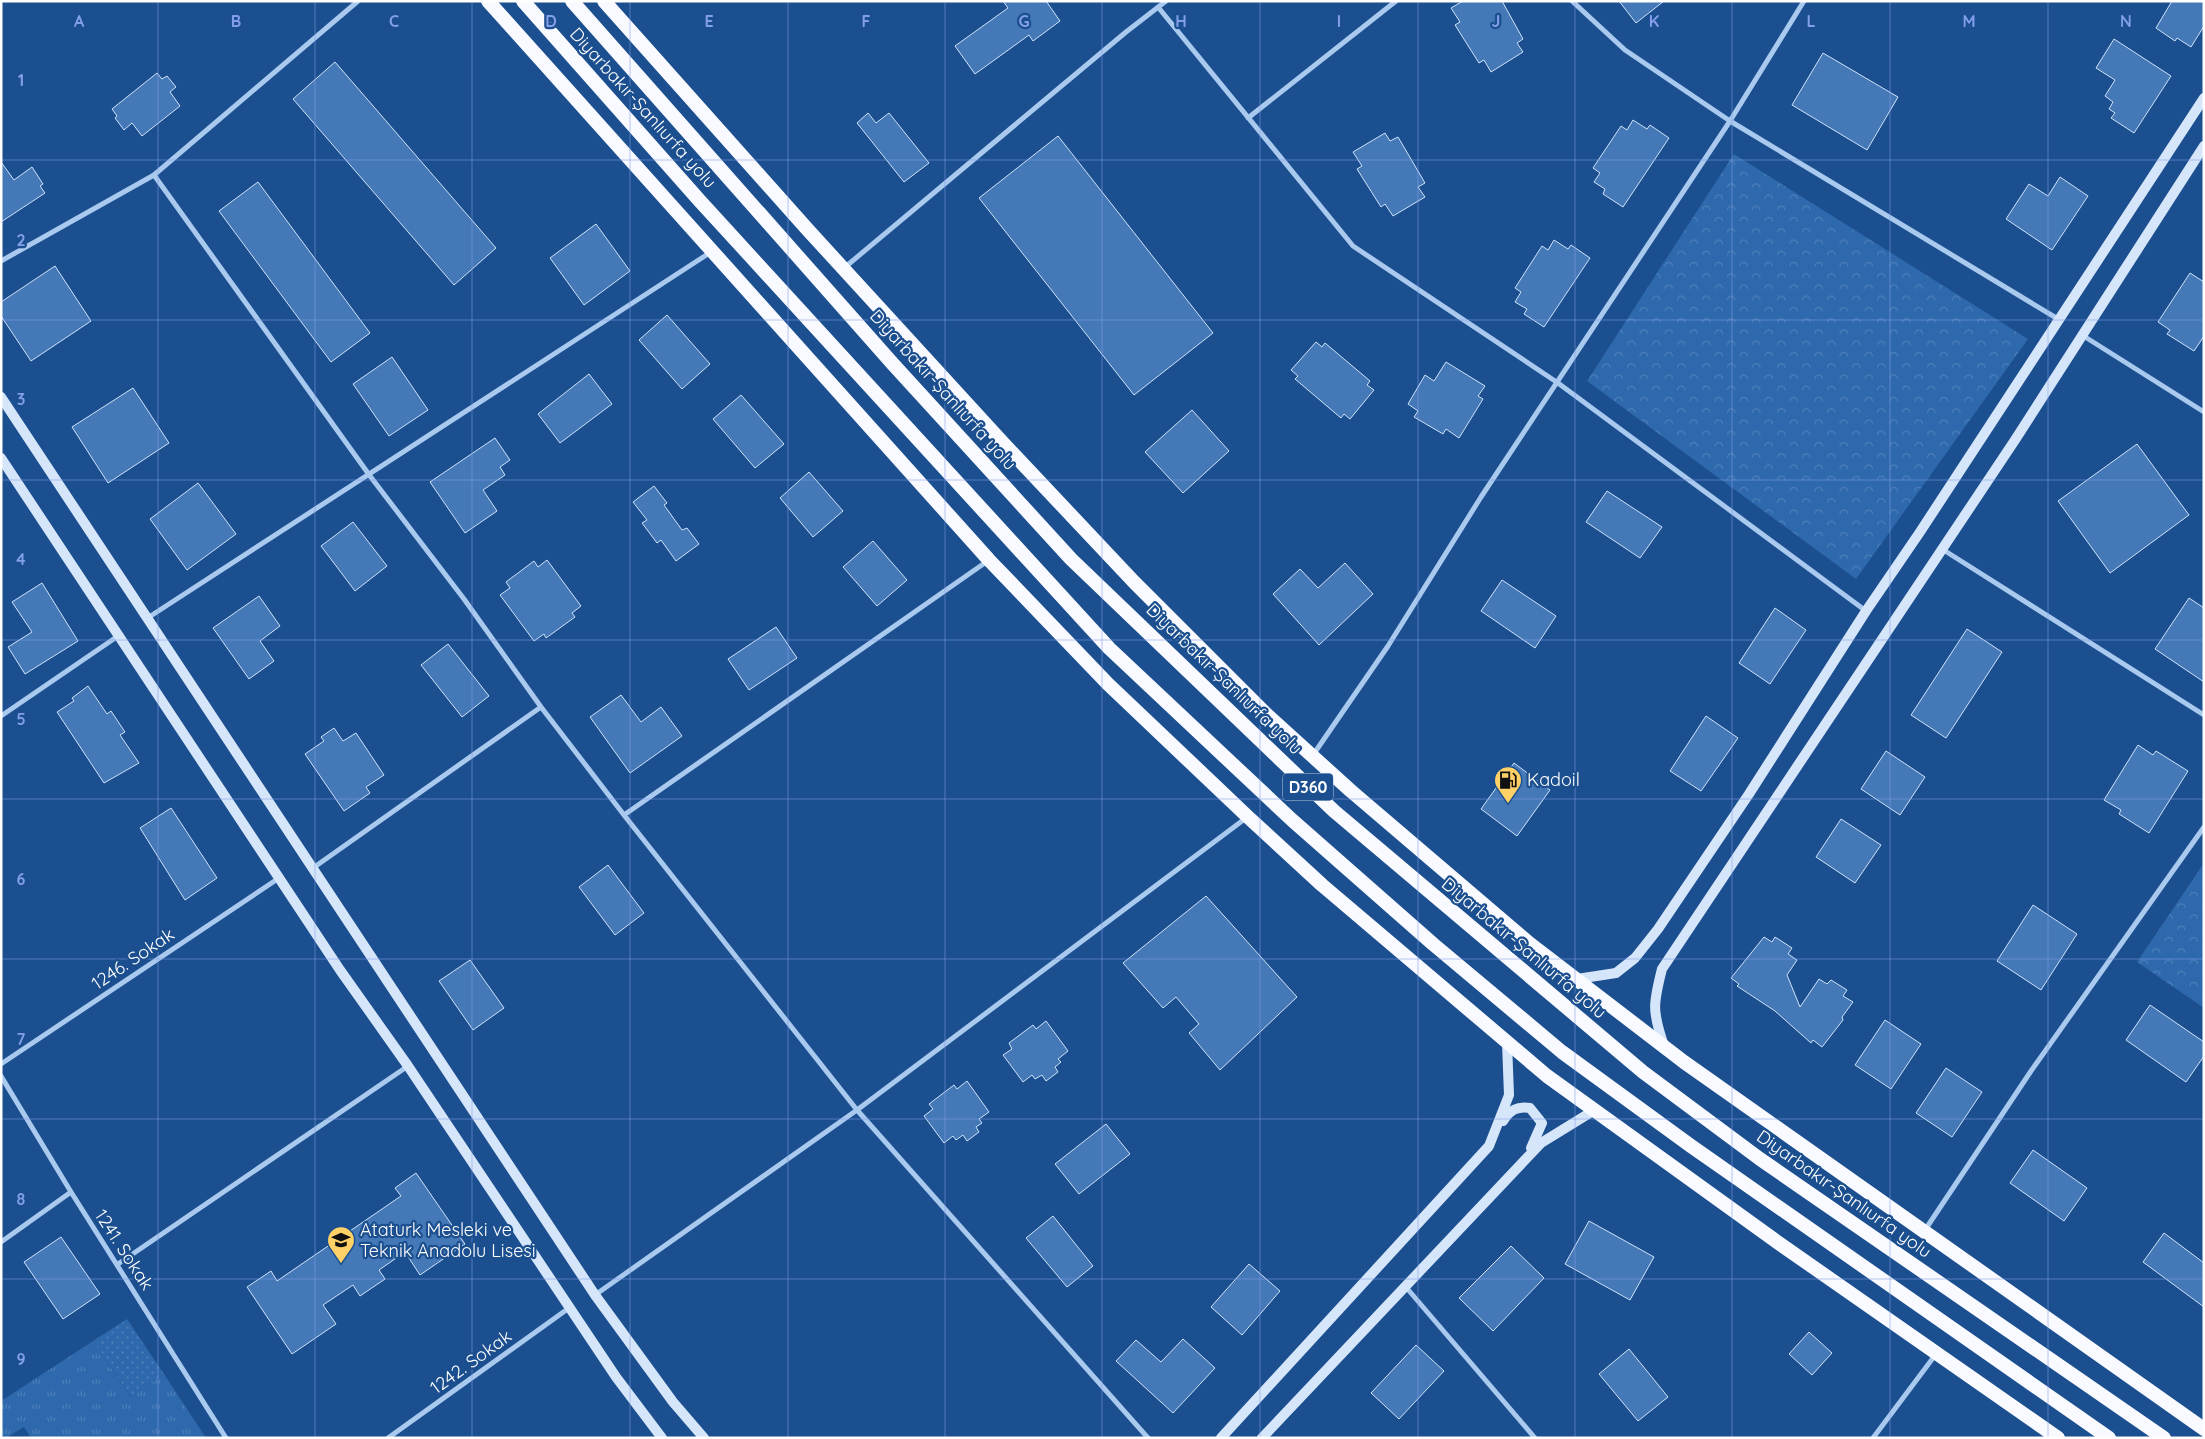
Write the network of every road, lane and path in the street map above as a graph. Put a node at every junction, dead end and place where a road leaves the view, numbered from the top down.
1 (358, 1) edge
2 (488, 1) edge
3 (523, 1) edge
4 (572, 1) edge
5 (604, 1) edge
6 (1166, 1) edge
7 (1396, 1) edge
8 (1572, 1) edge
9 (1804, 1) edge
10 (1158, 7) junction
11 (2204, 98) edge
12 (1248, 118) junction
13 (1730, 121) junction
14 (2204, 146) edge
15 (154, 175) junction
16 (714, 250) junction
17 (1, 262) edge
18 (843, 268) junction
19 (2058, 320) junction
20 (2082, 335) junction
21 (1558, 383) junction
22 (1, 397) edge
23 (2204, 412) edge
24 (1, 458) edge
25 (370, 476) junction
26 (1942, 549) junction
27 (989, 560) junction
28 (1866, 611) junction
29 (146, 619) junction
30 (118, 636) junction
31 (541, 707) junction
32 (2204, 715) edge
33 (1, 716) edge
34 (1313, 755) junction
35 (624, 815) junction
36 (1248, 817) junction
37 (2204, 827) edge
38 (313, 868) junction
39 (279, 878) junction
40 (1577, 979) junction
41 (1507, 1043) junction
42 (1664, 1047) junction
43 (1, 1064) edge
44 (408, 1066) junction
45 (1, 1076) edge
46 (857, 1110) junction
47 (1593, 1111) junction
48 (1489, 1146) junction
49 (1523, 1162) junction
50 (71, 1192) junction
51 (1924, 1232) junction
52 (1, 1242) edge
53 (118, 1264) junction
54 (1405, 1286) junction
55 (595, 1295) junction
56 (569, 1308) junction
57 (1936, 1354) junction
58 (2204, 1429) edge
59 (226, 1438) edge
60 (388, 1438) edge
61 (662, 1438) edge
62 (704, 1438) edge
63 (1148, 1438) edge
64 (1221, 1438) edge
65 (1262, 1438) edge
66 (1535, 1438) edge
67 (1873, 1438) edge
68 (2058, 1438) edge
69 (2109, 1438) edge
70 (2164, 1438) edge

1 - 15 street
2 - 16 highway
3 - 69 highway, Diyarbakır-Şanlıurfa yolu / D360
4 - 70 highway, Diyarbakır-Şanlıurfa yolu / D360
5 - 18 highway
6 - 10 street
7 - 12 street
8 - 13 street
9 - 13 street
10 - 12 street
10 - 18 street
11 - 19 main road
12 - 21 street
13 - 19 street
13 - 21 street
14 - 20 main road
15 - 17 street
15 - 25 street
16 - 25 street
16 - 27 highway
18 - 34 highway
19 - 28 main road
20 - 23 street
20 - 26 main road
21 - 28 street
21 - 34 street
22 - 29 main road
24 - 30 main road
25 - 29 street
25 - 31 street
26 - 32 street
26 - 42 main road
27 - 35 street
27 - 36 highway
28 - 40 main road
29 - 38 main road
30 - 33 street
30 - 39 main road
31 - 35 street
31 - 38 street
34 - 40 highway
35 - 46 street
36 - 41 highway
36 - 46 street
37 - 51 street
38 - 55 main road
39 - 43 street, 1246. Sokak
39 - 44 main road
40 - 42 highway
41 - 47 highway
41 - 48 main road
42 - 51 highway
44 - 53 street
44 - 56 main road
45 - 50 street, 1241. Sokak
46 - 55 street
46 - 63 street
47 - 49 main road
47 - 57 highway
48 - 49 main road
48 - 64 main road
49 - 54 main road
50 - 52 street
50 - 53 street, 1241. Sokak
51 - 58 highway
53 - 59 street, 1241. Sokak
54 - 65 main road
54 - 66 street
55 - 62 main road
56 - 60 street, 1242. Sokak
56 - 61 main road
57 - 67 street
57 - 68 highway

